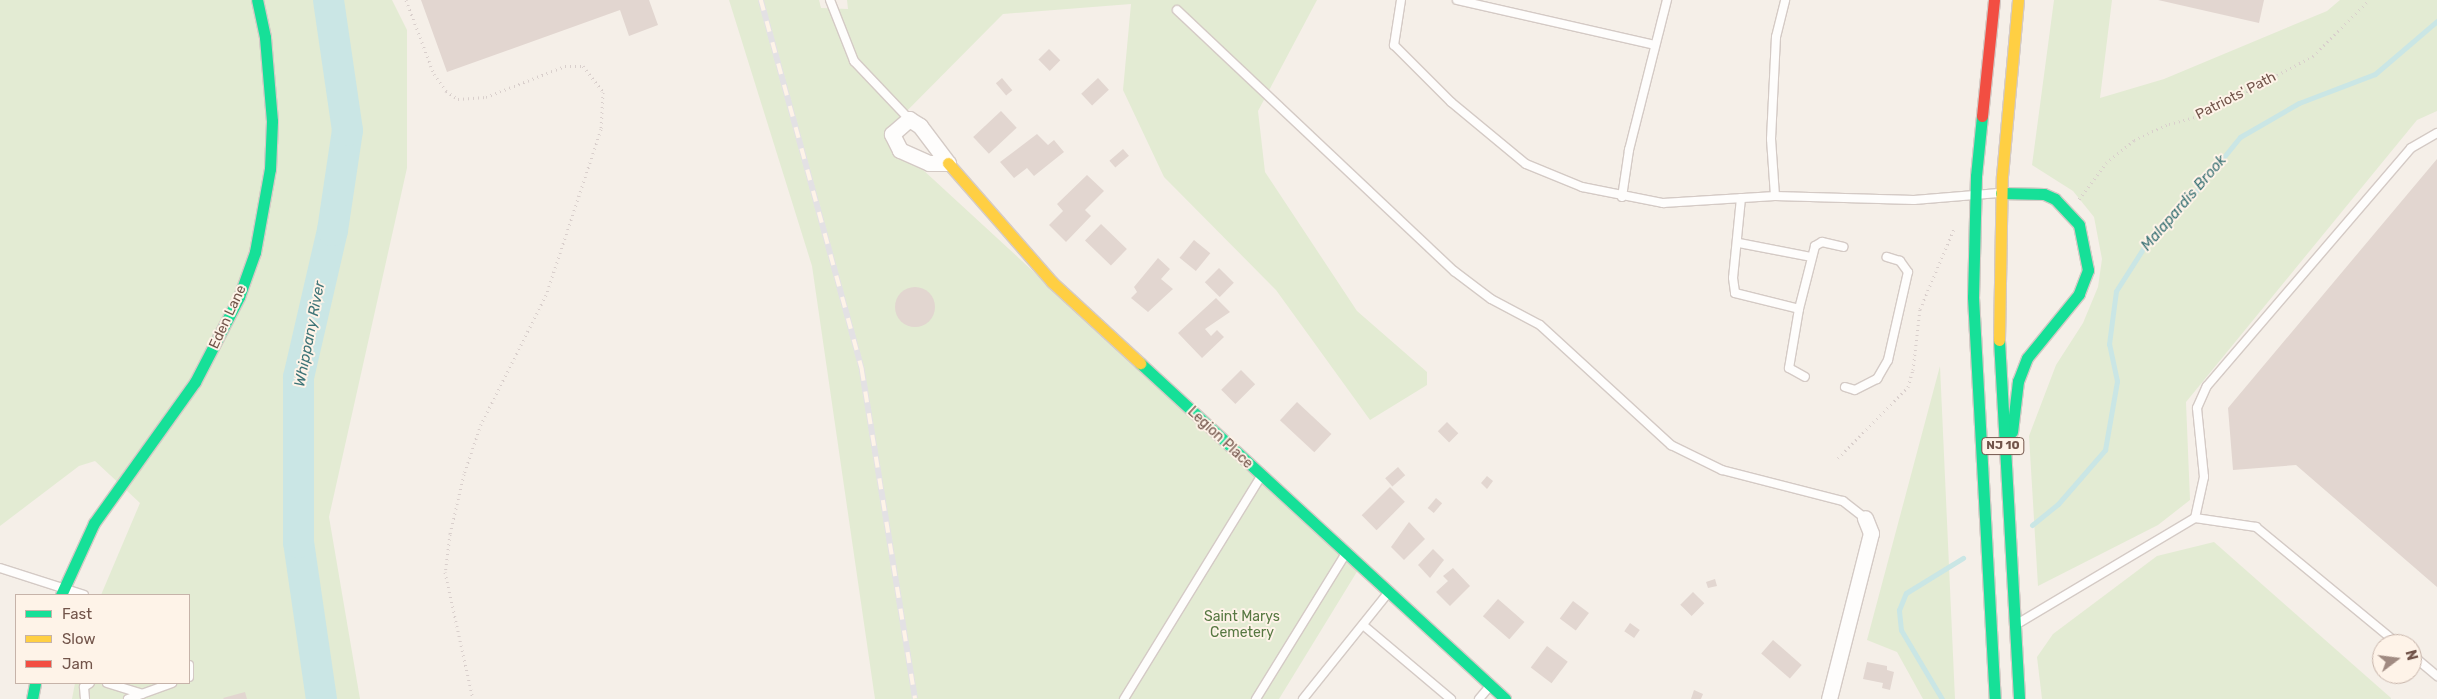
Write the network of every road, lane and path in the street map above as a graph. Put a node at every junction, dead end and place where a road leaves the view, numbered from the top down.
1 (257, 0) edge
2 (406, 0) edge
3 (830, 0) edge
4 (1401, 0) edge
5 (1457, 0) edge
6 (1666, 0) edge
7 (1785, 0) edge
8 (2018, 0) edge
9 (2369, 0) edge
10 (1991, 3) edge
11 (1176, 10) dead end
12 (1655, 45) junction
13 (909, 120) junction
14 (2437, 132) edge
15 (948, 162) junction
16 (2001, 193) junction
17 (2073, 195) dead end
18 (1775, 196) junction
19 (1976, 196) junction
20 (1622, 197) junction
21 (1741, 198) junction
22 (1955, 226) dead end
23 (1739, 243) junction
24 (1843, 247) dead end
25 (1811, 257) junction
26 (1886, 257) dead end
27 (1799, 309) junction
28 (1805, 377) dead end
29 (1845, 387) dead end
30 (1838, 458) dead end
31 (1261, 476) junction
32 (2005, 485) junction
33 (1865, 518) joint
34 (2195, 518) junction
35 (1345, 555) junction
36 (0, 568) edge
37 (62, 592) edge
38 (77, 594) edge
39 (1387, 594) junction
40 (1363, 625) junction
41 (2014, 626) junction
42 (2386, 634) edge
43 (2422, 663) edge
44 (2437, 676) edge
45 (35, 684) edge
46 (88, 684) edge
47 (110, 684) edge
48 (169, 684) edge
49 (1490, 685) junction
50 (142, 694) junction
51 (32, 699) edge
52 (85, 699) edge
53 (128, 699) edge
54 (473, 699) edge
55 (1124, 699) edge
56 (1256, 699) edge
57 (1303, 699) edge
58 (1451, 699) edge
59 (1479, 699) edge
60 (1505, 699) edge
61 (1829, 699) edge
62 (1995, 699) edge
63 (2019, 699) edge

1 - 37 main road, Eden Lane
2 - 54 path
3 - 13 lane
4 - 20 lane
5 - 12 lane
6 - 12 lane
7 - 18 lane
8 - 16 main road, NJ 10
9 - 17 path, Patriots' Path
10 - 19 main road, NJ 10
11 - 33 lane
12 - 20 lane
13 - 15 street, Legion Place
13 - 15 street
14 - 34 lane
15 - 31 main road, Legion Place
16 - 19 lane
16 - 32 main road, NJ 10
16 - 32 main road
18 - 19 lane
18 - 21 lane
19 - 62 main road, NJ 10
20 - 21 lane
21 - 23 lane
22 - 30 path
23 - 25 lane
23 - 27 lane
24 - 25 lane
25 - 27 lane
26 - 29 lane
27 - 28 lane
31 - 35 main road, Legion Place
31 - 55 lane
32 - 41 main road, NJ 10
33 - 61 street
34 - 41 lane
34 - 42 lane
35 - 39 main road, Legion Place
35 - 56 lane
36 - 37 lane
37 - 38 lane
39 - 40 lane
39 - 49 main road, Legion Place
40 - 57 lane
40 - 58 lane
41 - 63 main road, NJ 10
43 - 44 lane
45 - 51 main road
46 - 52 lane
47 - 50 lane
48 - 50 lane
49 - 59 lane
49 - 60 main road, Legion Place
50 - 53 lane

